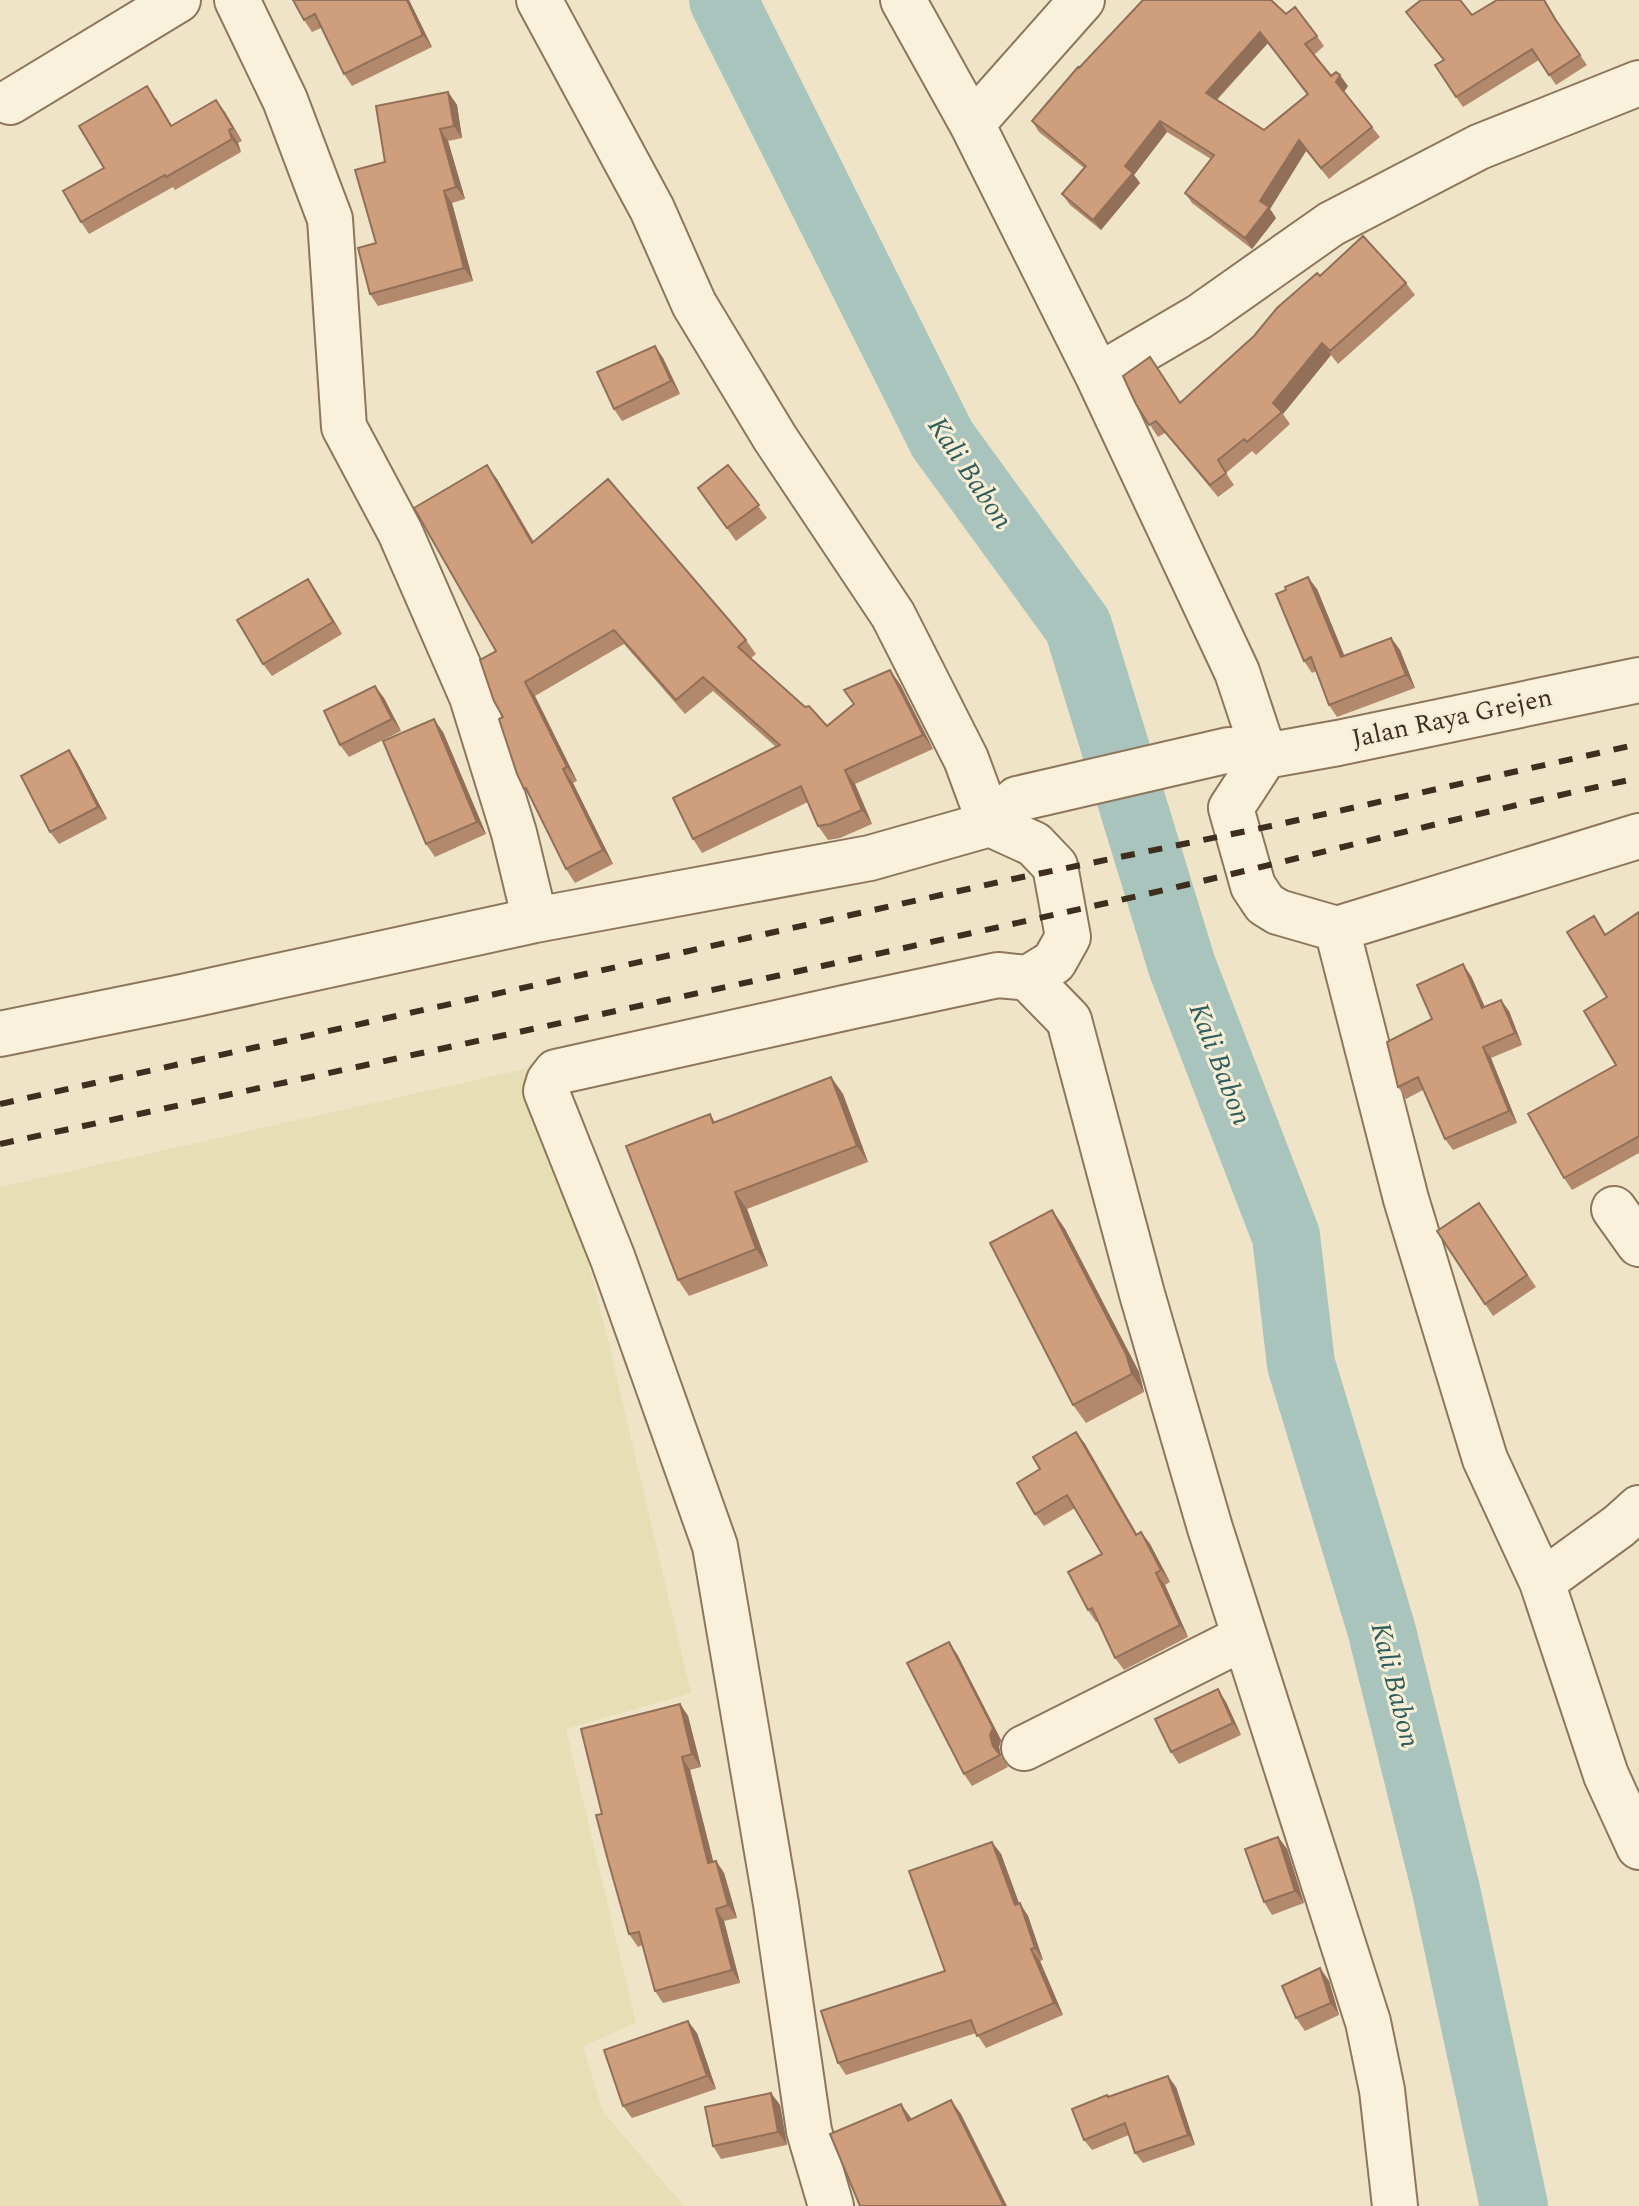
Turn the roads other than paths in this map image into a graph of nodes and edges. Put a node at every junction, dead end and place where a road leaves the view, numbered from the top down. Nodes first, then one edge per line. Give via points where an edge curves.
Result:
1 (178, 0) edge
2 (237, 0) edge
3 (539, 0) edge
4 (903, 0) edge
5 (1082, 0) edge
6 (1639, 83) edge
7 (10, 102) dead end
8 (972, 124) junction
9 (1098, 376) junction
10 (1639, 680) edge
11 (1247, 753) junction
12 (1004, 811) junction
13 (1639, 836) edge
14 (535, 920) junction
15 (1337, 929) junction
16 (1028, 978) junction
17 (0, 1034) edge
18 (1639, 1508) edge
19 (1542, 1582) junction
20 (1245, 1637) junction
21 (1024, 1748) dead end
22 (1622, 1770) edge
23 (1639, 1847) edge
24 (1382, 2200) edge
25 (831, 2206) edge

1 - 7 street
2 - 14 street via 285,100 330,219 344,427 400,532 472,697
3 - 12 street via 652,209 694,304 893,615 966,759
4 - 8 street
5 - 8 street
6 - 9 street via 1479,147 1331,224 1199,317
8 - 9 street
9 - 11 street via 1237,672
10 - 11 street, Jalan Raya Grejen via 1338,743
11 - 12 street, Jalan Raya Grejen
11 - 15 street via 1231,808 1253,886 1278,912
12 - 14 street, Jalan Raya Grejen via 870,858
12 - 16 street via 1055,866 1068,937 1054,962
13 - 15 street
14 - 17 street, Jalan Raya Grejen
15 - 19 street via 1406,1199 1485,1459
16 - 20 street via 1069,1020 1142,1294
16 - 25 street via 998,975 556,1072 546,1091 613,1259 715,1546 809,2131
18 - 19 street
19 - 22 street
20 - 21 street
20 - 24 street via 1368,2022 1382,2090
22 - 23 street

